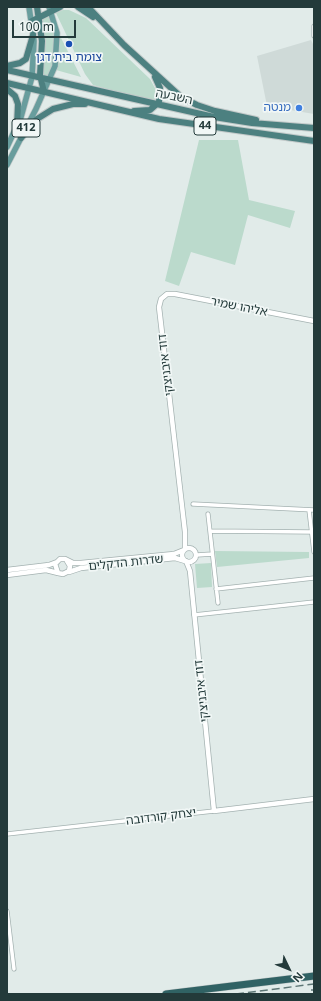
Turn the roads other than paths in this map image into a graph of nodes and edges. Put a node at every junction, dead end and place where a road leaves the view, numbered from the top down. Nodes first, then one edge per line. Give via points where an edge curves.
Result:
1 (29, 7) edge
2 (36, 7) edge
3 (60, 7) edge
4 (78, 7) edge
5 (88, 7) edge
6 (50, 9) edge
7 (39, 16) junction
8 (32, 20) junction
9 (314, 26) edge
10 (33, 36) junction
11 (314, 36) edge
12 (124, 45) junction
13 (7, 66) edge
14 (7, 70) edge
15 (152, 71) junction
16 (32, 77) junction
17 (41, 79) junction
18 (49, 81) junction
19 (7, 83) edge
20 (30, 88) junction
21 (7, 89) edge
22 (44, 92) junction
23 (94, 104) junction
24 (157, 105) junction
25 (120, 111) junction
26 (17, 125) junction
27 (285, 126) junction
28 (314, 128) edge
29 (21, 138) junction
30 (314, 141) edge
31 (7, 147) edge
32 (7, 165) edge
33 (165, 295) joint
34 (314, 321) edge
35 (193, 504) dead end
36 (312, 510) edge
37 (208, 514) dead end
38 (210, 530) junction
39 (185, 532) junction
40 (312, 532) junction
41 (193, 548) junction
42 (184, 550) junction
43 (314, 552) edge
44 (212, 554) junction
45 (197, 555) junction
46 (68, 561) junction
47 (186, 561) junction
48 (194, 561) junction
49 (57, 562) junction
50 (7, 570) edge
51 (190, 571) junction
52 (58, 572) junction
53 (67, 572) junction
54 (7, 575) edge
55 (314, 578) edge
56 (216, 589) junction
57 (314, 602) edge
58 (218, 603) dead end
59 (194, 615) junction
60 (314, 799) edge
61 (214, 811) junction
62 (7, 834) edge
63 (7, 911) edge
64 (14, 969) dead end
65 (314, 976) edge
66 (166, 994) edge

1 - 8 main road, 412
2 - 7 highway
3 - 6 highway
4 - 12 highway
5 - 12 highway
6 - 7 highway
6 - 18 main road, 412 via 58,40 55,66
7 - 8 highway
7 - 17 highway via 42,41
8 - 10 main road, 412
9 - 11 street
10 - 13 highway via 26,59
10 - 16 main road, 412
12 - 15 highway
14 - 16 highway, 44
15 - 24 highway via 160,88
15 - 27 highway via 175,92 197,105
16 - 17 highway, השבעה / 44
16 - 20 main road, 412
17 - 18 highway, השבעה / 44
17 - 22 highway
18 - 22 main road, 412
18 - 24 highway, השבעה / 44
19 - 20 highway, 44
20 - 22 highway, 44
20 - 26 main road, 412
21 - 26 highway via 15,96 18,104
22 - 23 highway, השבעה / 44
22 - 29 main road, 412
23 - 25 highway, השבעה / 44
23 - 29 highway via 73,104 53,109 37,119
24 - 25 highway via 144,111
24 - 27 highway, השבעה / 44 via 252,123
25 - 30 highway, השבעה / 44 via 182,123
26 - 31 main road, 412
27 - 28 highway, השבעה / 44
29 - 32 main road, 412
33 - 34 street, אליהו שמיר via 175,294
33 - 39 street, דוד איבניצקי via 159,307
35 - 36 street
36 - 40 street
37 - 38 street
38 - 40 street
38 - 44 street
39 - 41 street, דוד איבניצקי
39 - 42 street, דוד איבניצקי
40 - 43 street
41 - 42 street
41 - 45 street
42 - 46 street, שדרות הדקלים via 174,554 81,563
42 - 47 street via 182,556
44 - 45 street
44 - 56 street
45 - 48 street
46 - 49 street via 63,559
46 - 53 street via 70,566
47 - 48 street
47 - 51 street, דוד איבניצקי
47 - 53 street, שדרות הדקלים via 175,558 89,567
48 - 51 street, דוד איבניצקי
49 - 50 street via 49,566
49 - 52 street
51 - 59 street, דוד איבניצקי
52 - 53 street
52 - 54 street via 46,570
55 - 56 street
56 - 58 street
57 - 59 street
59 - 61 street, דוד איבניצקי
60 - 61 street, יצחק קורדובה
61 - 62 street, יצחק קורדובה
63 - 64 street
65 - 66 highway

